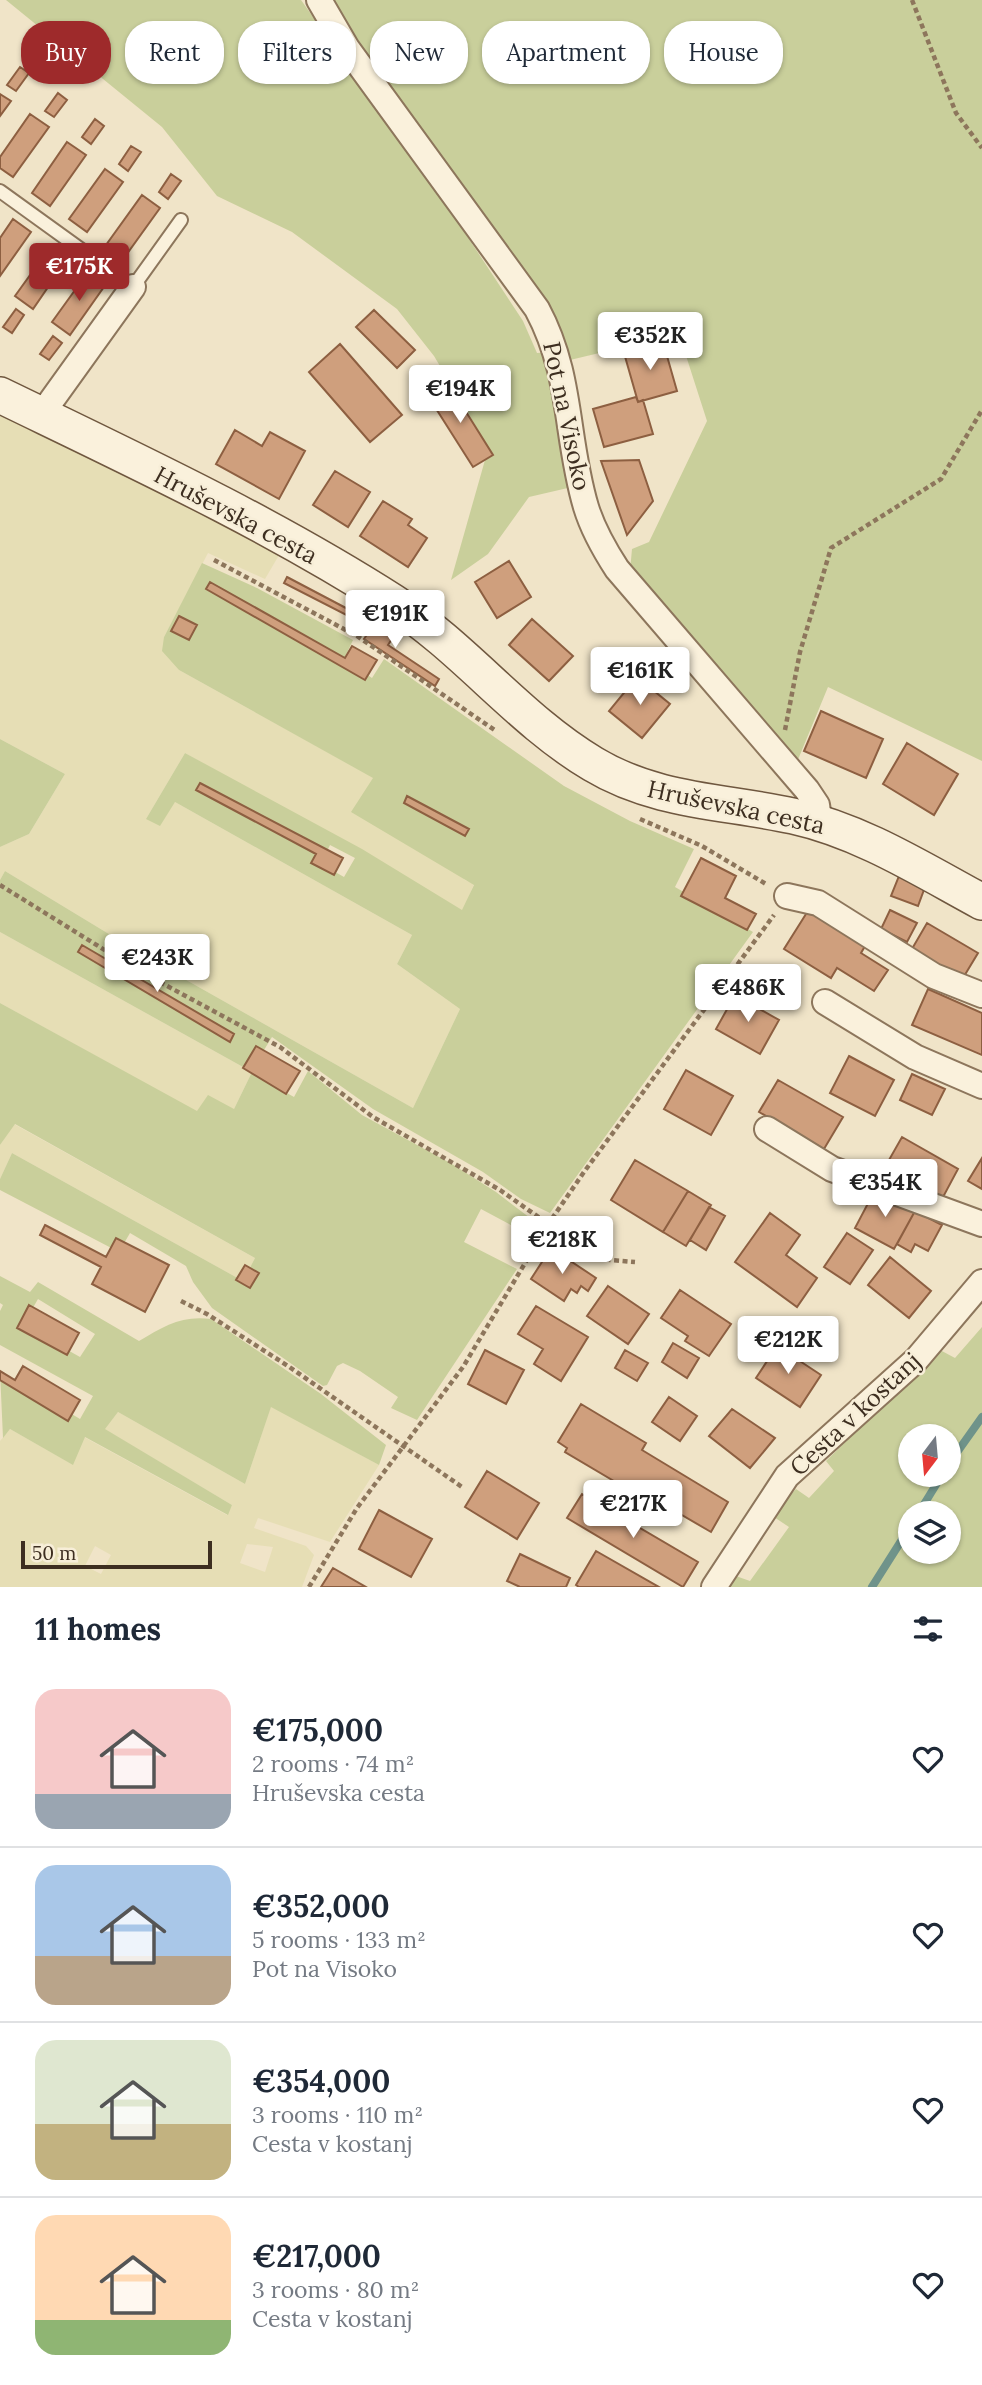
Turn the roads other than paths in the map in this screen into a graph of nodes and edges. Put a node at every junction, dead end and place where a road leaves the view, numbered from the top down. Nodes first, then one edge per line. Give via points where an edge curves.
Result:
1 (318, 0) edge
2 (0, 191) edge
3 (181, 220) dead end
4 (133, 287) junction
5 (0, 395) edge
6 (41, 415) junction
7 (820, 824) junction
8 (787, 896) road end
9 (982, 902) edge
10 (982, 995) edge
11 (825, 1002) dead end
12 (982, 1086) edge
13 (767, 1129) dead end
14 (982, 1224) edge
15 (982, 1282) edge
16 (715, 1587) edge

1 - 7 street, Pot na Visoko via 347,48 537,309 552,337 586,507 600,543 817,805
2 - 4 lane
3 - 4 lane
4 - 6 street
5 - 6 street, Hruševska cesta
6 - 7 street, Hruševska cesta via 281,537 394,602 465,657 559,742 593,764 671,797
7 - 9 street, Hruševska cesta via 873,844
8 - 10 street via 818,903 934,976
11 - 12 street via 915,1057
13 - 14 street via 832,1169
15 - 16 street, Cesta v kostanj via 916,1360 787,1476

